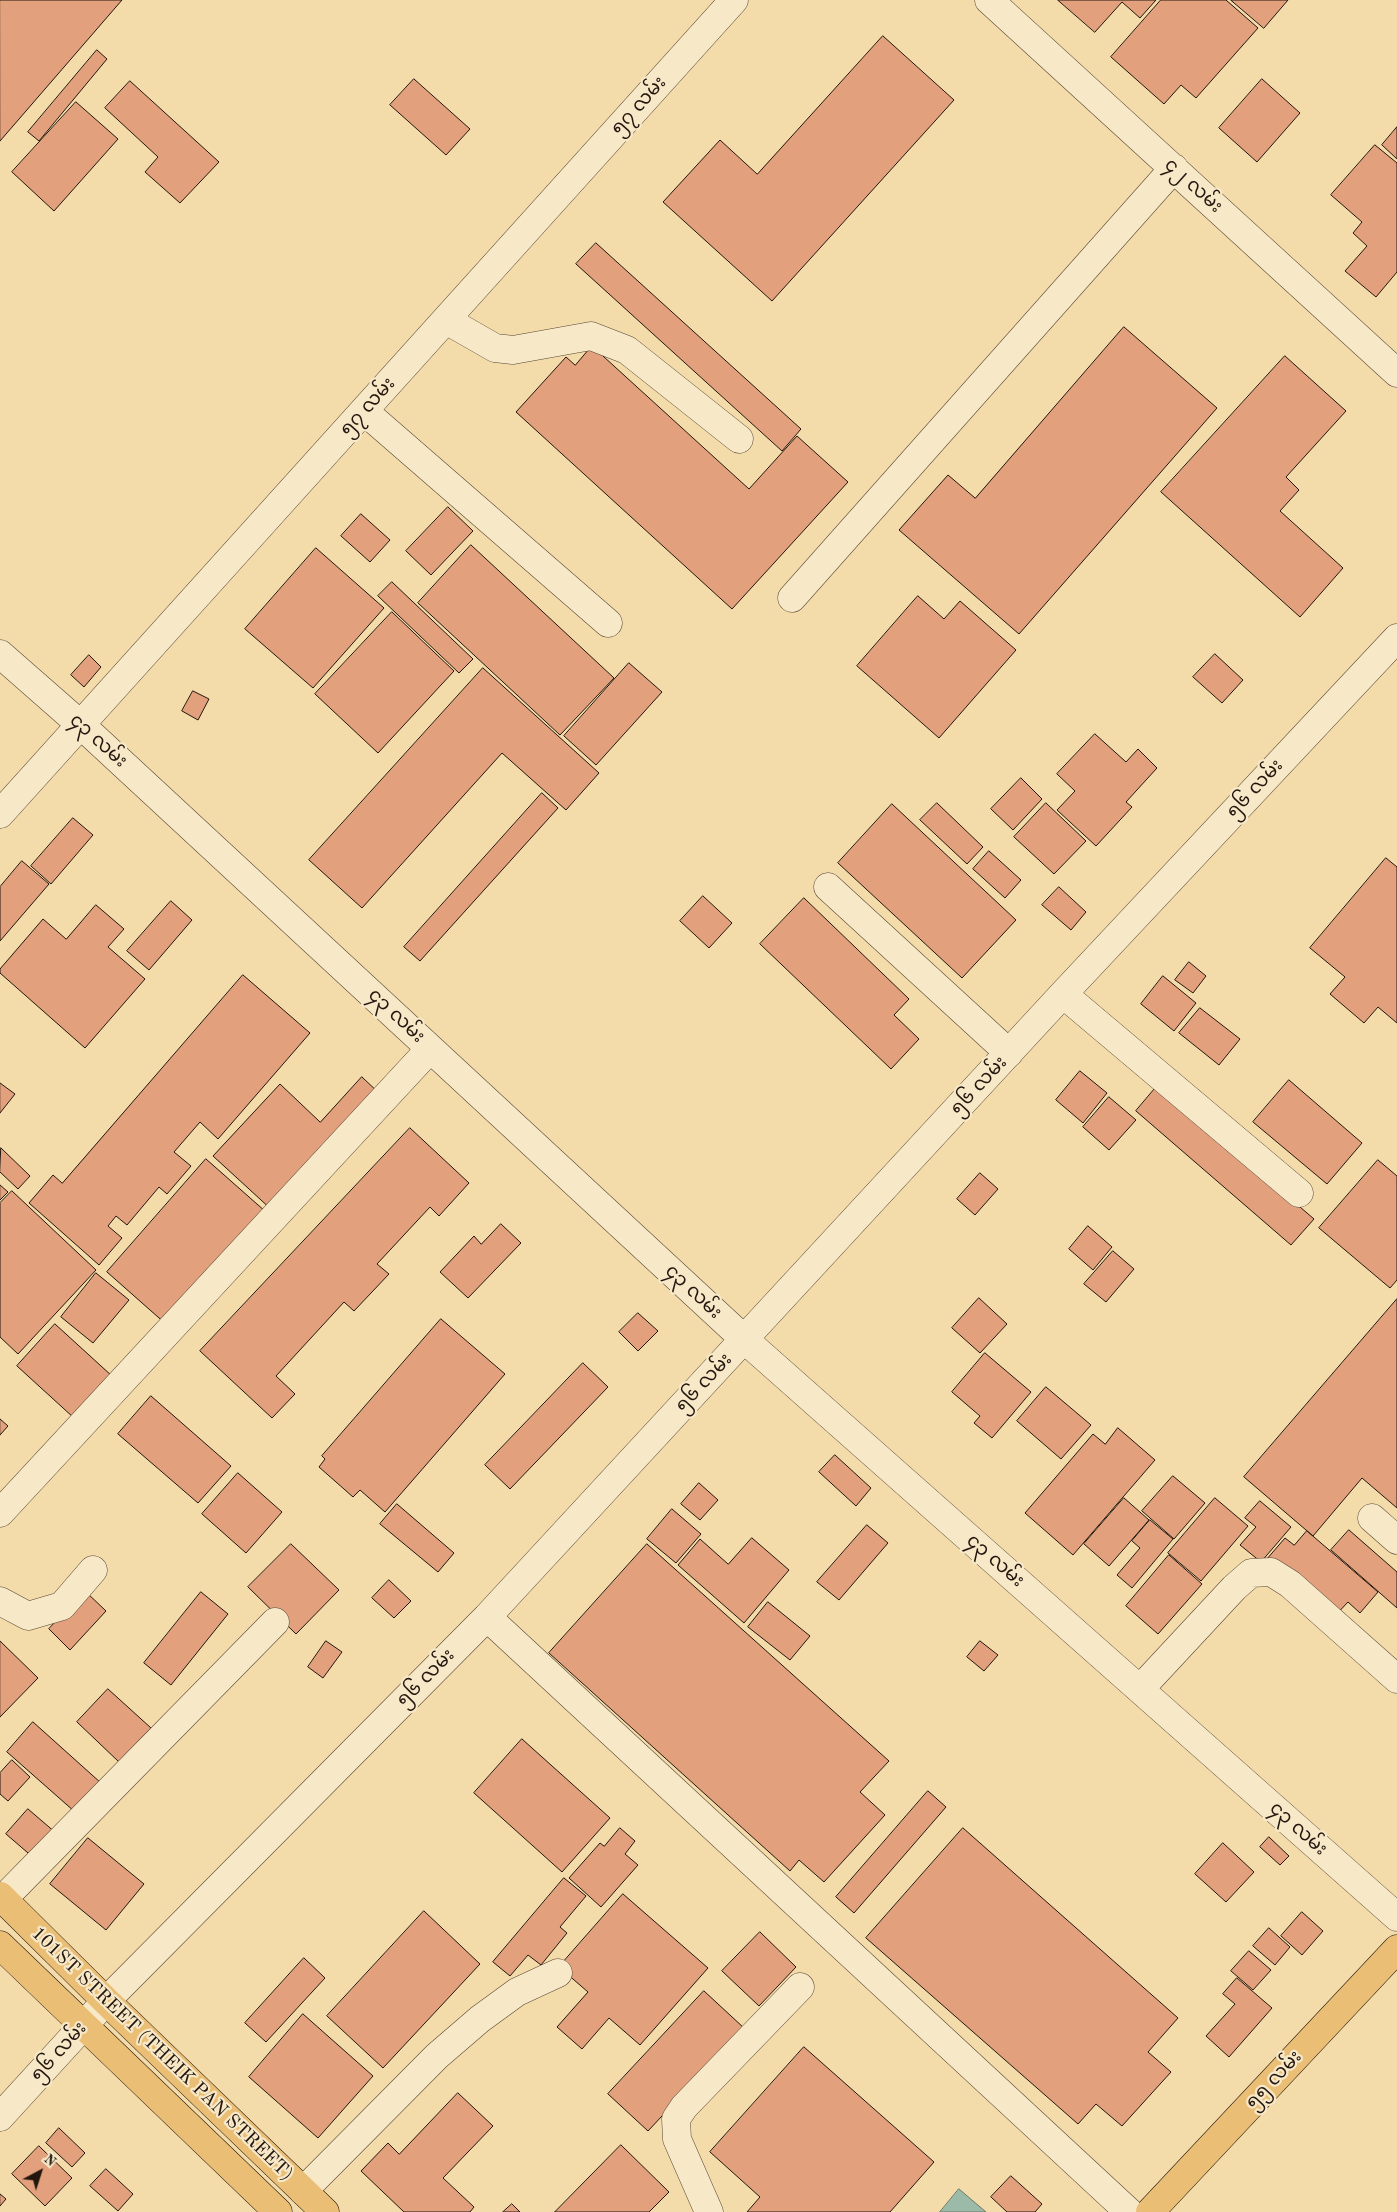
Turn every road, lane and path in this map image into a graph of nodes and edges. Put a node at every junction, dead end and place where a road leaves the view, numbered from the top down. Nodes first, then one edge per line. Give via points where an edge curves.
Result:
1 (734, 0) edge
2 (989, 0) edge
3 (1174, 168) junction
4 (446, 320) junction
5 (1397, 372) edge
6 (364, 411) junction
7 (739, 439) dead end
8 (792, 598) dead end
9 (608, 623) dead end
10 (1397, 638) edge
11 (0, 654) edge
12 (81, 725) junction
13 (0, 814) edge
14 (828, 887) dead end
15 (1063, 994) junction
16 (430, 1049) junction
17 (1009, 1053) junction
18 (1299, 1193) dead end
19 (745, 1340) junction
20 (0, 1513) edge
21 (1372, 1518) dead end
22 (1397, 1540) edge
23 (93, 1570) dead end
24 (0, 1601) edge
25 (487, 1617) junction
26 (275, 1622) dead end
27 (1397, 1678) edge
28 (1140, 1689) junction
29 (2, 1897) edge
30 (1397, 1917) edge
31 (0, 1945) edge
32 (1397, 1949) edge
33 (558, 1973) dead end
34 (800, 1987) dead end
35 (106, 2001) junction
36 (83, 2025) junction
37 (0, 2117) edge
38 (303, 2191) junction
39 (278, 2212) edge
40 (325, 2212) edge
41 (709, 2212) edge
42 (1129, 2212) edge
43 (1150, 2212) edge

1 - 4 street, ၅၇ လမ်း
2 - 3 street, ၄၂ လမ်း
3 - 5 street, ၄၂ လမ်း
3 - 8 street
4 - 6 street, ၅၇ လမ်း
4 - 7 street via 495,348 513,350 591,336 627,350
6 - 9 street
6 - 12 street, ၅၇ လမ်း
10 - 15 street, ၅၆ လမ်း
11 - 12 street, ၄၃ လမ်း
12 - 13 street, ၅၇ လမ်း
12 - 16 street, ၄၃ လမ်း
14 - 17 street
15 - 17 street, ၅၆ လမ်း
15 - 18 street
16 - 19 street, ၄၃ လမ်း
16 - 20 street
17 - 19 street, ၅၆ လမ်း
19 - 25 street, ၅၆ လမ်း
19 - 28 street, ၄၃ လမ်း
21 - 22 street
23 - 24 street via 62,1606 28,1616
25 - 35 street, ၅၆ လမ်း
25 - 42 street
26 - 29 street
27 - 28 street via 1290,1584 1271,1572 1252,1572
28 - 30 street, ၄၃ လမ်း
29 - 35 main road, 101ST STREET (THEIK PAN STREET)
31 - 36 main road, 101ST STREET (THEIK PAN STREET)
32 - 43 main road, ၅၅ လမ်း
33 - 38 street via 517,1992 480,2019 437,2056
34 - 41 street via 676,2119 677,2139
35 - 36 street, ၅၆ လမ်း
35 - 38 main road, 101ST STREET (THEIK PAN STREET)
36 - 37 street, ၅၆ လမ်း
36 - 39 main road, 101ST STREET (THEIK PAN STREET)
38 - 40 main road, 101ST STREET (THEIK PAN STREET)

